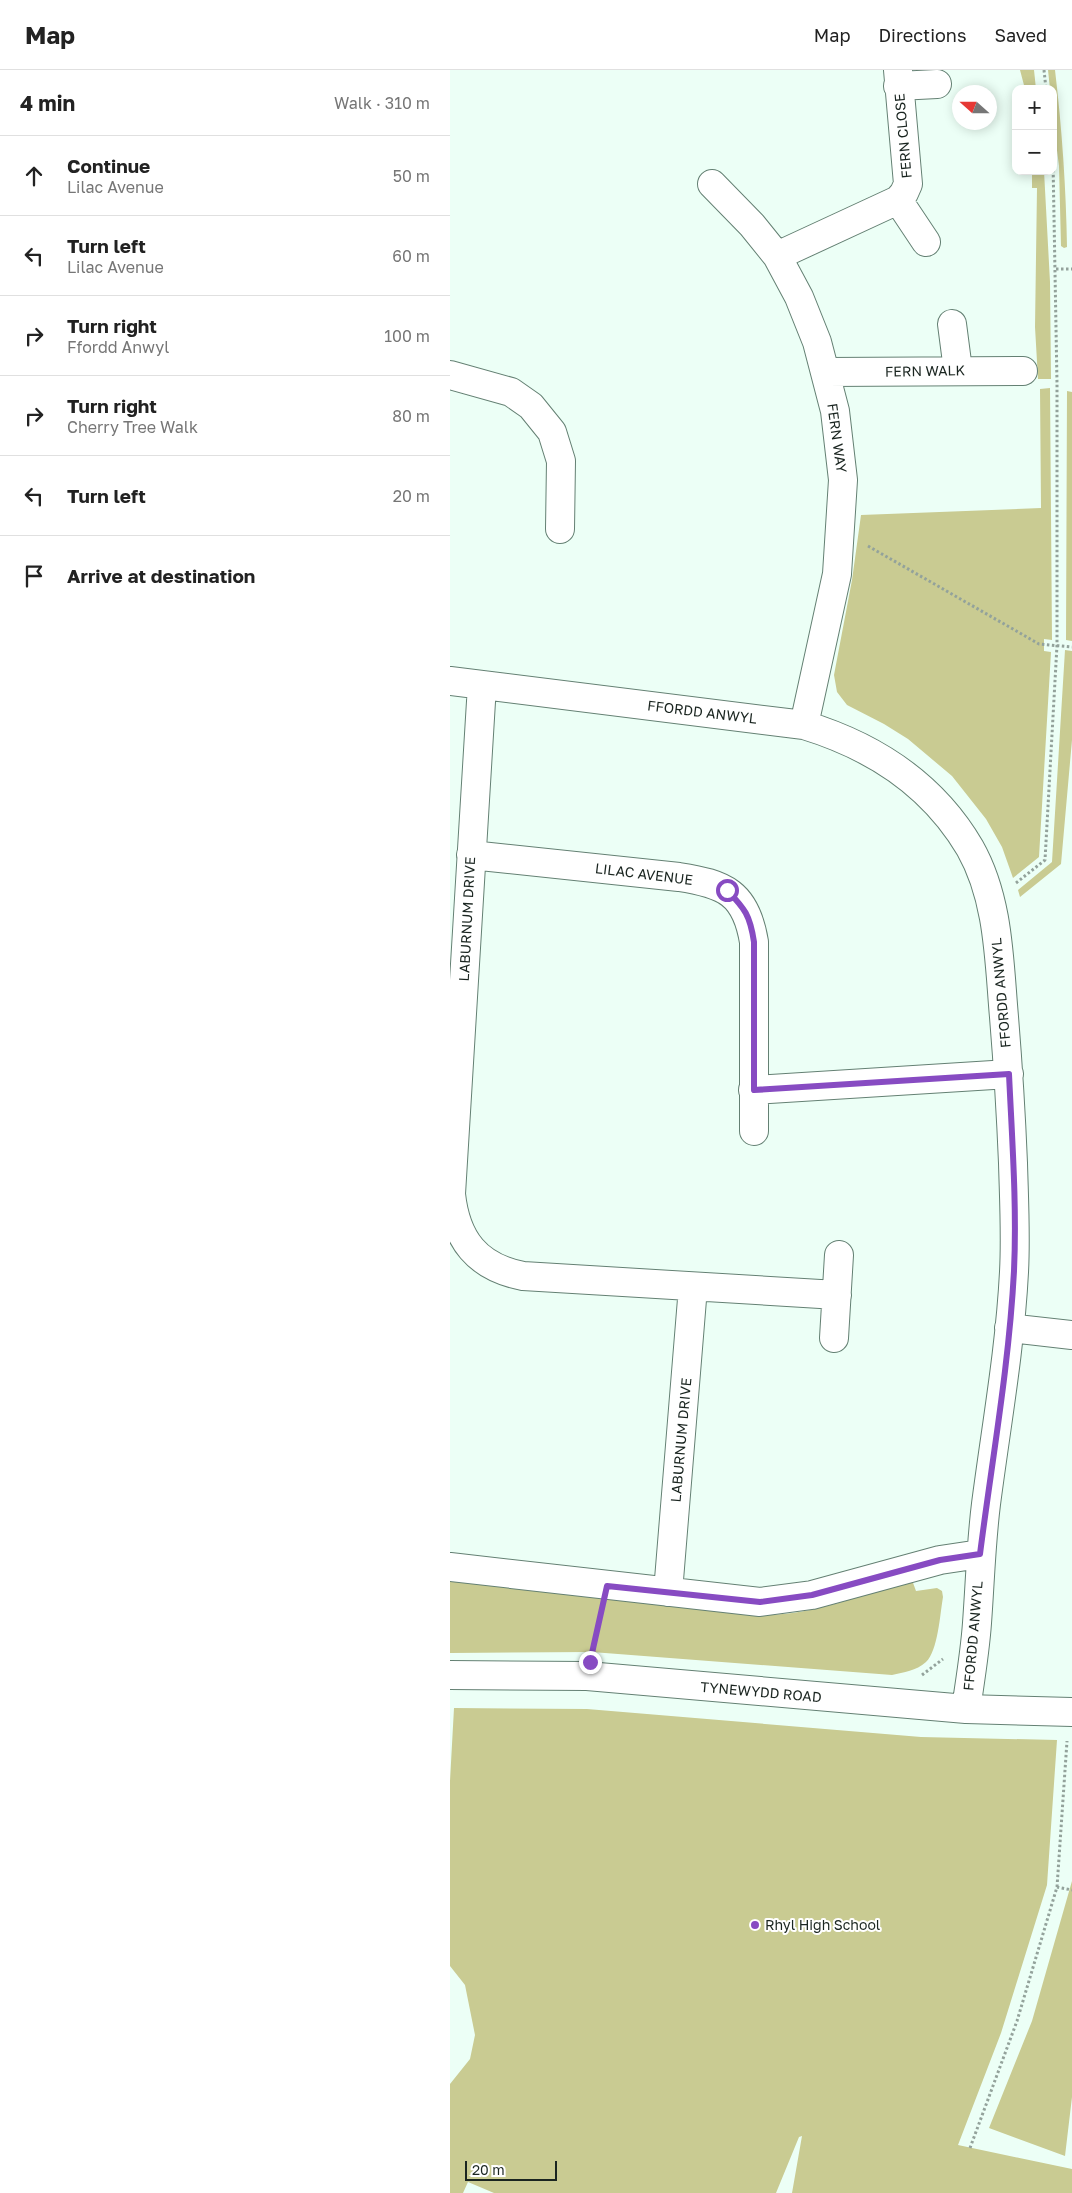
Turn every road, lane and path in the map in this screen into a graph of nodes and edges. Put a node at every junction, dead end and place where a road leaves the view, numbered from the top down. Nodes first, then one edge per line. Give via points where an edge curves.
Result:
1 (1044, 70) edge
2 (898, 78) edge
3 (937, 84) dead end
4 (1046, 85) edge
5 (1053, 175) edge
6 (712, 184) dead end
7 (898, 200) junction
8 (926, 242) dead end
9 (777, 256) junction
10 (1056, 269) junction
11 (1072, 269) edge
12 (952, 324) dead end
13 (958, 370) junction
14 (1023, 371) dead end
15 (826, 372) junction
16 (450, 375) edge
17 (560, 529) dead end
18 (841, 531) junction
19 (1057, 645) junction
20 (1072, 647) edge
21 (450, 681) edge
22 (482, 685) junction
23 (804, 725) junction
24 (471, 854) junction
25 (991, 901) junction
26 (1009, 1074) junction
27 (754, 1090) junction
28 (754, 1131) dead end
29 (839, 1255) dead end
30 (693, 1287) junction
31 (837, 1295) junction
32 (1009, 1328) junction
33 (1072, 1335) edge
34 (834, 1338) dead end
35 (980, 1554) junction
36 (450, 1567) edge
37 (607, 1586) junction
38 (668, 1592) junction
39 (450, 1675) edge
40 (587, 1676) junction
41 (966, 1709) junction
42 (1070, 1712) edge
43 (1057, 1887) junction
44 (1072, 1890) edge
45 (970, 2148) dead end

1 - 4 path
2 - 3 street
2 - 7 street, FERN CLOSE via 908,184
5 - 10 path
6 - 9 street, FERN WAY
7 - 8 street, FERN CLOSE
7 - 9 street, FERN CLOSE
9 - 15 street, FERN WAY via 799,297
10 - 11 path
10 - 19 path
12 - 13 street
13 - 14 street, FERN WALK
13 - 15 street, FERN WALK
15 - 18 street, FERN WAY via 840,446 843,480
16 - 17 street via 511,392 531,406 552,432 561,461
18 - 19 path via 1039,644
18 - 23 street, FERN WAY via 837,574
19 - 20 path
19 - 25 path via 1045,860
21 - 22 street, FFORDD ANWYL
22 - 23 street, FFORDD ANWYL
22 - 24 street, LABURNUM DRIVE
23 - 25 street, FFORDD ANWYL via 835,734 865,748 909,777 926,793 954,823 970,849
24 - 27 street, LILAC AVENUE via 679,877 706,881 727,890 744,907 754,942
24 - 30 street, LABURNUM DRIVE via 451,1194 454,1216 463,1238 481,1259 523,1276
25 - 26 street, FFORDD ANWYL
26 - 27 street
26 - 32 street, FFORDD ANWYL via 1015,1222
27 - 28 street, LILAC AVENUE
29 - 31 street
30 - 31 street, LABURNUM DRIVE
30 - 38 street, LABURNUM DRIVE
31 - 34 street
32 - 33 street
32 - 35 street, FFORDD ANWYL
35 - 38 street via 940,1560 785,1600 760,1602
35 - 41 street, FFORDD ANWYL via 977,1625
36 - 37 street
37 - 38 street
37 - 40 path
39 - 40 street, TYNEWYDD ROAD
40 - 41 street, TYNEWYDD ROAD
41 - 42 street, TYNEWYDD ROAD
42 - 43 path
43 - 44 path
43 - 45 path via 1017,2021

